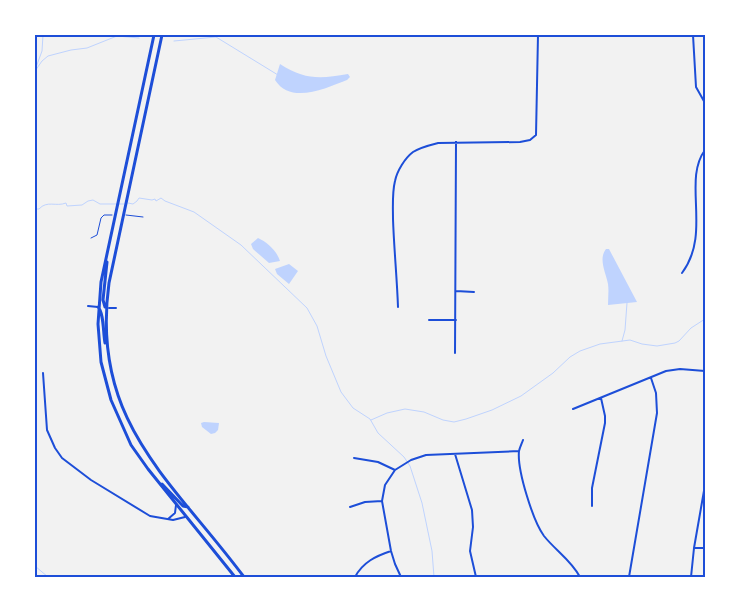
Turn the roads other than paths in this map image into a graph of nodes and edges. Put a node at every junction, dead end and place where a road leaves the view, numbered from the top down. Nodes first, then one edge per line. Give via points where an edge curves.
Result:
1 (154, 35) edge
2 (162, 35) edge
3 (538, 35) edge
4 (693, 35) edge
5 (705, 103) edge
6 (456, 142) junction
7 (705, 150) edge
8 (109, 244) junction
9 (682, 273) dead end
10 (456, 291) junction
11 (474, 292) dead end
12 (88, 306) dead end
13 (98, 307) junction
14 (106, 307) junction
15 (398, 307) dead end
16 (116, 308) dead end
17 (429, 320) dead end
18 (456, 320) junction
19 (455, 353) dead end
20 (109, 360) junction
21 (705, 371) edge
22 (43, 373) dead end
23 (651, 378) junction
24 (601, 398) junction
25 (573, 409) dead end
26 (523, 440) dead end
27 (519, 451) junction
28 (455, 454) junction
29 (354, 458) dead end
30 (148, 469) junction
31 (395, 470) junction
32 (705, 485) edge
33 (382, 501) junction
34 (176, 504) junction
35 (592, 506) dead end
36 (188, 507) junction
37 (350, 508) dead end
38 (186, 517) junction
39 (168, 519) junction
40 (694, 548) junction
41 (705, 548) edge
42 (391, 551) junction
43 (235, 577) edge
44 (244, 577) edge
45 (355, 577) edge
46 (401, 577) edge
47 (476, 577) edge
48 (580, 577) edge
49 (629, 577) edge
50 (691, 577) edge

1 - 8 main road
2 - 14 main road
3 - 6 street via 536,135 520,142
4 - 5 street via 696,87
6 - 10 street
6 - 15 street via 438,142 413,152 394,182
7 - 9 street via 698,163 696,178 696,242
8 - 13 main road
8 - 14 main road via 103,300
10 - 11 street
10 - 18 street
12 - 13 street
13 - 20 main road via 102,311
13 - 30 main road via 100,353 108,390 126,435
14 - 16 street
14 - 20 main road
17 - 18 street
18 - 19 street
20 - 36 main road via 118,397 133,432 151,461
21 - 23 street via 680,369
22 - 39 street via 47,430 62,458 146,513
23 - 24 street
23 - 49 street via 657,413
24 - 25 street
24 - 35 street via 605,423 592,488
26 - 27 street
27 - 28 street
27 - 48 street via 524,481 539,527
28 - 31 street via 419,457
28 - 47 street via 473,518 470,551
29 - 31 street via 378,462
30 - 34 main road
30 - 36 main road via 183,506
31 - 33 street
32 - 40 street
33 - 37 street via 365,502
33 - 42 street
34 - 38 main road
34 - 39 street via 175,513
36 - 44 main road
38 - 39 street
38 - 43 main road
40 - 41 street
40 - 50 street
42 - 45 street via 366,563
42 - 46 street

